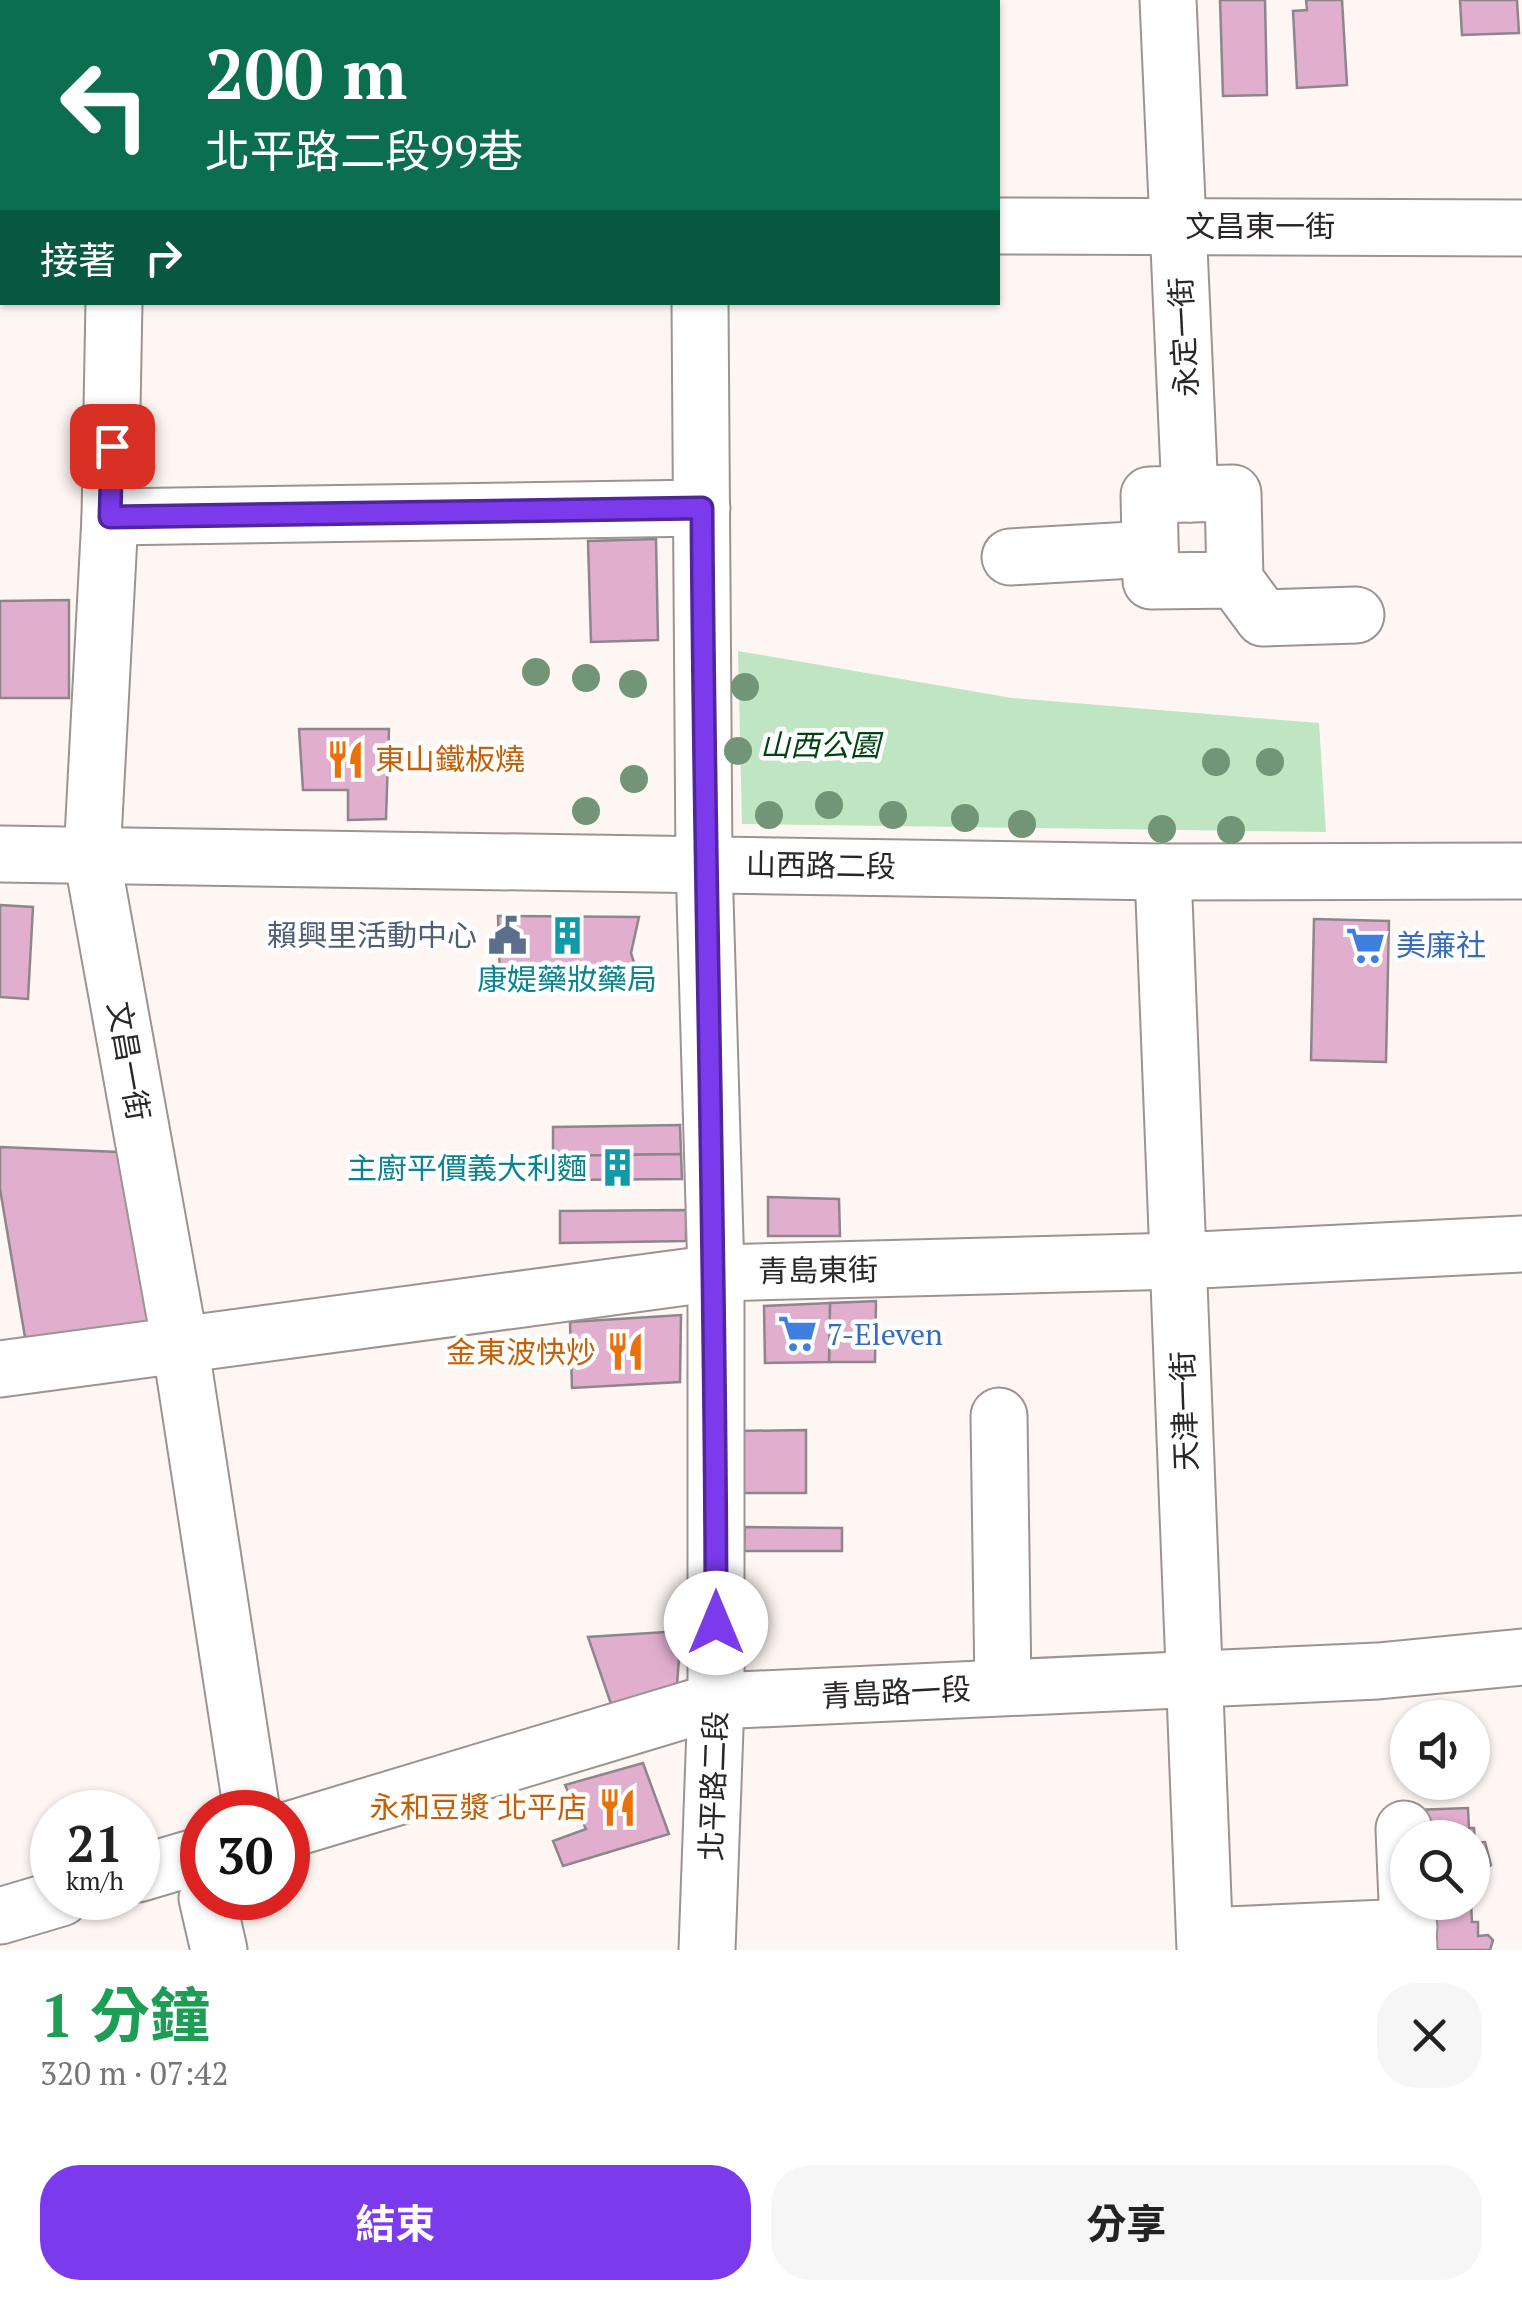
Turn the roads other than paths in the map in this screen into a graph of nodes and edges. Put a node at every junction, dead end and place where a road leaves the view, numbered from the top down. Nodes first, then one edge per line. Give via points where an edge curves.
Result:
1 (1168, 0) edge
2 (1000, 226) edge
3 (1178, 226) junction
4 (1522, 228) edge
5 (114, 305) edge
6 (700, 305) edge
7 (1190, 494) junction
8 (702, 508) junction
9 (110, 517) junction
10 (1150, 549) junction
11 (1010, 557) dead end
12 (1235, 580) junction
13 (1356, 615) dead end
14 (0, 854) edge
15 (92, 857) junction
16 (704, 863) junction
17 (1522, 871) edge
18 (1163, 872) junction
19 (1522, 1244) edge
20 (1178, 1261) junction
21 (716, 1272) junction
22 (180, 1344) junction
23 (0, 1369) edge
24 (999, 1416) dead end
25 (1522, 1657) edge
26 (1194, 1677) junction
27 (1003, 1687) junction
28 (716, 1701) junction
29 (249, 1790) edge
30 (310, 1823) edge
31 (30, 1907) edge
32 (0, 1916) edge
33 (214, 1920) edge
34 (1409, 1938) edge
35 (1205, 1943) edge
36 (220, 1950) edge
37 (708, 1950) edge

1 - 3 street, 永定一街
2 - 3 street, 文昌東一街
3 - 4 street, 文昌東一街
3 - 7 street, 永定一街
5 - 9 street, 文昌一街
6 - 8 street, 北平路二段
7 - 10 street via 1149,495
7 - 12 street via 1233,493
8 - 9 street
8 - 16 street, 北平路二段
9 - 15 street, 文昌一街
10 - 11 street
10 - 12 street via 1151,581
12 - 13 street via 1263,618
14 - 15 street, 山西路二段
15 - 16 street, 山西路二段
15 - 22 street, 文昌一街
16 - 18 street, 山西路二段
16 - 21 street, 北平路二段
17 - 18 street, 山西路二段
18 - 20 street, 天津一街
19 - 20 street, 青島東街
20 - 21 street, 青島東街
20 - 26 street, 天津一街
21 - 22 street, 青島東街
21 - 28 street, 北平路二段
22 - 23 street, 青島東街
22 - 29 street, 文昌一街
24 - 27 street
25 - 26 street, 青島路一段 via 1378,1672
26 - 27 street, 青島路一段
26 - 35 street, 天津一街
27 - 28 street, 青島路一段
28 - 30 street, 青島路一段
28 - 37 street, 北平路二段
31 - 32 street
33 - 36 street
34 - 35 street

